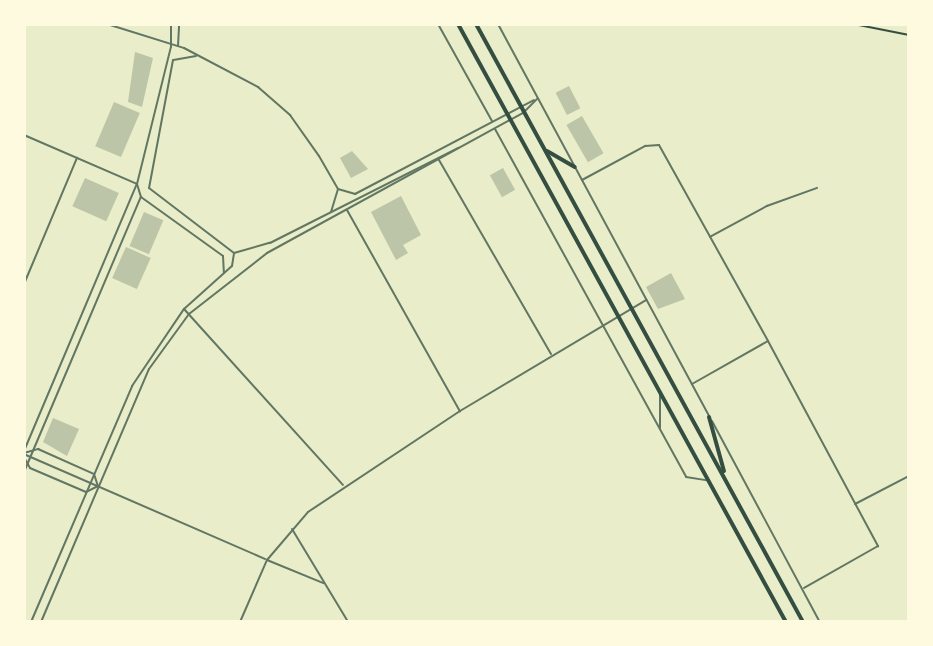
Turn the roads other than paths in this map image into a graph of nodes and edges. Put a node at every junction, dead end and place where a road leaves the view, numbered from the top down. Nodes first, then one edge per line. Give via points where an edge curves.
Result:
1 (107, 24) edge
2 (171, 24) edge
3 (179, 24) edge
4 (438, 24) edge
5 (458, 24) edge
6 (476, 24) edge
7 (498, 24) edge
8 (178, 46) junction
9 (171, 47) junction
10 (197, 56) junction
11 (537, 99) junction
12 (521, 106) junction
13 (508, 112) junction
14 (523, 113) junction
15 (511, 120) junction
16 (492, 122) junction
17 (495, 129) junction
18 (24, 135) edge
19 (462, 146) junction
20 (545, 149) junction
21 (144, 154) junction
22 (152, 155) junction
23 (77, 158) junction
24 (439, 160) junction
25 (575, 167) junction
26 (582, 180) junction
27 (137, 184) junction
28 (338, 189) junction
29 (817, 189) dead end
30 (141, 197) junction
31 (347, 210) junction
32 (331, 212) junction
33 (182, 216) junction
34 (172, 219) junction
35 (115, 235) junction
36 (123, 238) junction
37 (710, 238) junction
38 (234, 253) junction
39 (224, 273) junction
40 (24, 284) edge
41 (646, 300) junction
42 (632, 308) junction
43 (184, 309) junction
44 (189, 314) junction
45 (620, 315) junction
46 (603, 325) junction
47 (768, 341) junction
48 (65, 352) junction
49 (551, 354) junction
50 (73, 355) junction
51 (692, 384) junction
52 (660, 390) junction
53 (460, 411) junction
54 (709, 417) junction
55 (661, 431) junction
56 (34, 448) junction
57 (24, 454) edge
58 (30, 457) junction
59 (27, 465) junction
60 (24, 472) edge
61 (94, 474) junction
62 (909, 476) edge
63 (726, 478) junction
64 (90, 482) junction
65 (711, 483) junction
66 (343, 485) junction
67 (98, 486) junction
68 (86, 492) junction
69 (855, 504) junction
70 (292, 530) junction
71 (267, 560) junction
72 (324, 583) junction
73 (804, 588) junction
74 (31, 622) edge
75 (41, 622) edge
76 (240, 622) edge
77 (348, 622) edge
78 (786, 622) edge
79 (803, 622) edge
80 (820, 622) edge

1 - 9 street
2 - 9 street
3 - 8 street
4 - 16 street
5 - 13 main road
6 - 12 main road
7 - 11 street
8 - 9 street
8 - 10 street
9 - 21 street
10 - 22 street via 173,60
10 - 28 street via 276,101 302,131
11 - 12 street
11 - 14 street
11 - 25 street
12 - 13 street
12 - 14 main road
13 - 15 main road
13 - 16 street
14 - 15 street
14 - 20 main road
15 - 17 street
15 - 45 main road
16 - 28 street via 355,194
17 - 19 street
17 - 46 street
18 - 23 street
19 - 24 street
19 - 32 street
20 - 25 main road
20 - 42 main road
21 - 22 street
21 - 27 street
22 - 33 street via 149,188
23 - 27 street
23 - 40 street
24 - 31 street
24 - 49 street
25 - 26 street
26 - 37 street via 645,146 659,145
26 - 41 street
27 - 30 street
27 - 35 street
28 - 32 street
29 - 37 lane via 767,206
30 - 34 street
30 - 36 street
31 - 44 street via 267,253
31 - 53 street
32 - 38 street via 252,251
33 - 34 street
33 - 38 street
34 - 39 street via 223,256
35 - 36 street
35 - 48 street
36 - 50 street
37 - 47 street
38 - 39 street via 232,266
39 - 43 street
41 - 42 street
41 - 51 street
42 - 45 street
42 - 63 main road
43 - 44 street
43 - 61 street via 132,386
44 - 66 street
44 - 67 street via 149,369
45 - 46 street
45 - 52 main road
46 - 49 street
46 - 55 street
47 - 51 street
47 - 69 street
48 - 50 street
48 - 57 street
49 - 53 street
50 - 56 street
51 - 54 street
52 - 55 street
52 - 65 main road
53 - 66 street
54 - 63 main road
54 - 73 street
55 - 65 street via 687,479 700,477
56 - 57 street
56 - 58 street
56 - 61 street
57 - 58 lane
57 - 59 street
58 - 59 street
58 - 64 lane
59 - 60 street
59 - 68 street
61 - 64 street
61 - 67 street
62 - 69 street
63 - 79 main road
64 - 67 lane
64 - 68 street
65 - 78 main road
66 - 70 street
67 - 68 street
67 - 71 lane
67 - 75 street
68 - 74 street
69 - 73 street via 878,546
70 - 71 street
70 - 72 street
71 - 72 street
71 - 76 street
72 - 77 street
73 - 80 street

